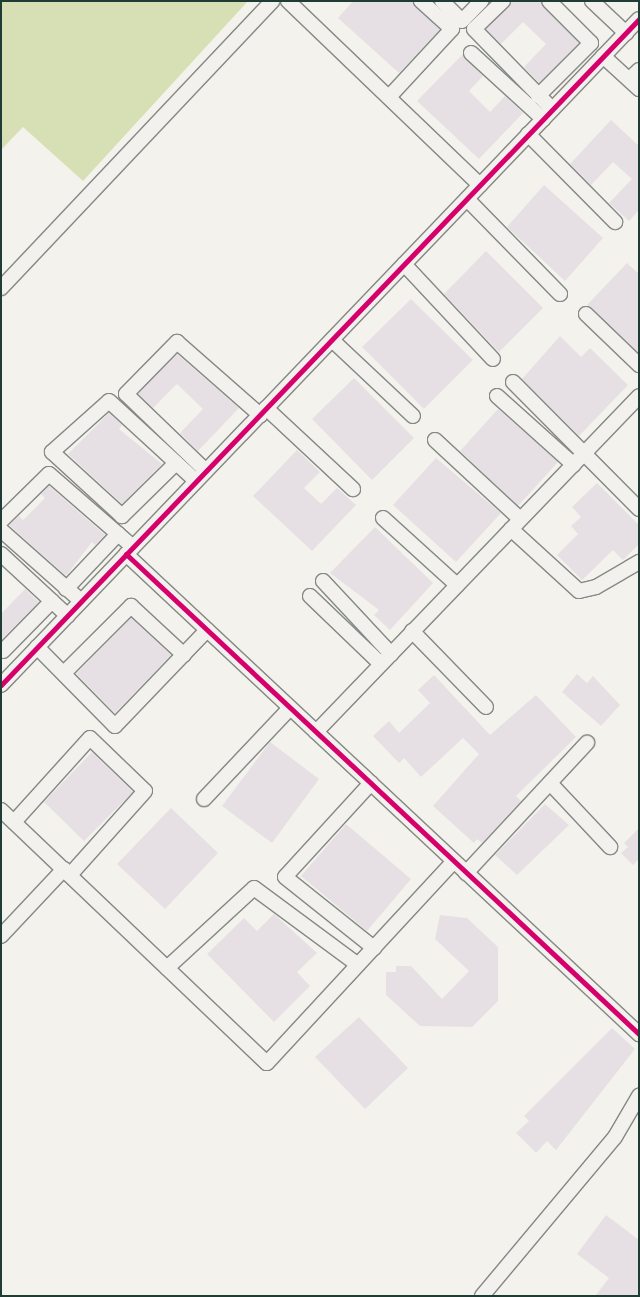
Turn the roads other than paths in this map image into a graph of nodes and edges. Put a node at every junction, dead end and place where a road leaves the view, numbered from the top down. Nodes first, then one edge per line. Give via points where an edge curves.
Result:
1 (272, 1) edge
2 (288, 1) edge
3 (422, 1) edge
4 (442, 1) edge
5 (481, 1) edge
6 (503, 1) edge
7 (549, 1) edge
8 (592, 1) edge
9 (639, 19) edge
10 (626, 33) junction
11 (471, 53) dead end
12 (604, 56) junction
13 (639, 70) edge
14 (639, 77) edge
15 (639, 90) edge
16 (538, 96) junction
17 (389, 97) junction
18 (548, 114) junction
19 (528, 134) junction
20 (480, 185) junction
21 (466, 199) junction
22 (614, 222) dead end
23 (404, 264) junction
24 (1, 288) edge
25 (560, 294) dead end
26 (586, 314) dead end
27 (332, 340) junction
28 (493, 359) dead end
29 (639, 365) edge
30 (514, 382) dead end
31 (497, 396) dead end
32 (639, 396) edge
33 (263, 411) junction
34 (413, 416) dead end
35 (434, 440) dead end
36 (585, 453) junction
37 (176, 463) junction
38 (574, 464) junction
39 (206, 471) junction
40 (196, 481) junction
41 (353, 489) dead end
42 (639, 508) edge
43 (383, 518) dead end
44 (1, 521) edge
45 (515, 524) junction
46 (1, 530) edge
47 (118, 534) junction
48 (130, 551) junction
49 (1, 554) edge
50 (639, 562) edge
51 (323, 581) dead end
52 (457, 585) junction
53 (66, 589) junction
54 (310, 596) dead end
55 (81, 601) junction
56 (52, 602) junction
57 (68, 616) junction
58 (207, 630) junction
59 (412, 631) junction
60 (37, 647) junction
61 (2, 651) edge
62 (184, 654) junction
63 (386, 659) junction
64 (19, 666) junction
65 (64, 673) junction
66 (3, 679) edge
67 (486, 707) dead end
68 (290, 708) junction
69 (316, 732) junction
70 (587, 743) dead end
71 (371, 783) junction
72 (550, 783) junction
73 (204, 799) dead end
74 (1, 810) edge
75 (14, 822) junction
76 (610, 847) dead end
77 (454, 862) junction
78 (67, 872) junction
79 (466, 873) junction
80 (1, 936) edge
81 (374, 948) junction
82 (358, 965) junction
83 (168, 968) junction
84 (639, 1034) edge
85 (638, 1101) edge
86 (482, 1296) edge

1 - 24 street
2 - 17 street
3 - 17 street via 452,29
4 - 5 street via 462,21
6 - 16 street via 474,28
7 - 16 street via 591,43
8 - 10 street
9 - 10 street
10 - 12 street
11 - 18 street
12 - 15 street
12 - 18 street
13 - 14 street via 635,74
16 - 18 street
17 - 20 street
18 - 19 street
19 - 20 street
19 - 22 street
20 - 21 street
21 - 23 street
21 - 25 street
23 - 27 street
23 - 28 street
26 - 29 street
27 - 33 street
27 - 34 street
30 - 36 street
31 - 38 street
32 - 36 street
33 - 39 street
33 - 39 street via 177,342 126,394
33 - 41 street
35 - 45 street
36 - 38 street
36 - 42 street
37 - 37 street via 109,401 52,452 122,516
37 - 40 street
38 - 45 street
39 - 40 street
40 - 48 street
43 - 52 street
44 - 47 street via 49,474
45 - 50 street via 578,591 596,587
45 - 52 street
46 - 53 street
47 - 48 street
47 - 53 street
48 - 55 street
48 - 58 street
49 - 56 street
51 - 63 street
52 - 59 street
53 - 55 street
54 - 63 street
55 - 57 street
56 - 57 street
56 - 61 street
57 - 60 street
58 - 62 street
58 - 68 street
59 - 63 street
59 - 67 street
60 - 64 street
60 - 65 street
61 - 64 street
62 - 65 street via 131,606
62 - 65 street via 115,726
63 - 69 street
64 - 66 street
68 - 69 street
68 - 73 street
69 - 71 street
70 - 72 street
71 - 77 street
71 - 81 street via 286,876
72 - 76 street
72 - 79 street
74 - 75 street
75 - 78 street
75 - 78 street via 90,738 145,791
77 - 79 street
77 - 81 street
78 - 80 street
78 - 83 street
79 - 84 street
81 - 82 street
82 - 83 street via 254,888
82 - 83 street via 267,1063
85 - 86 street via 615,1137

